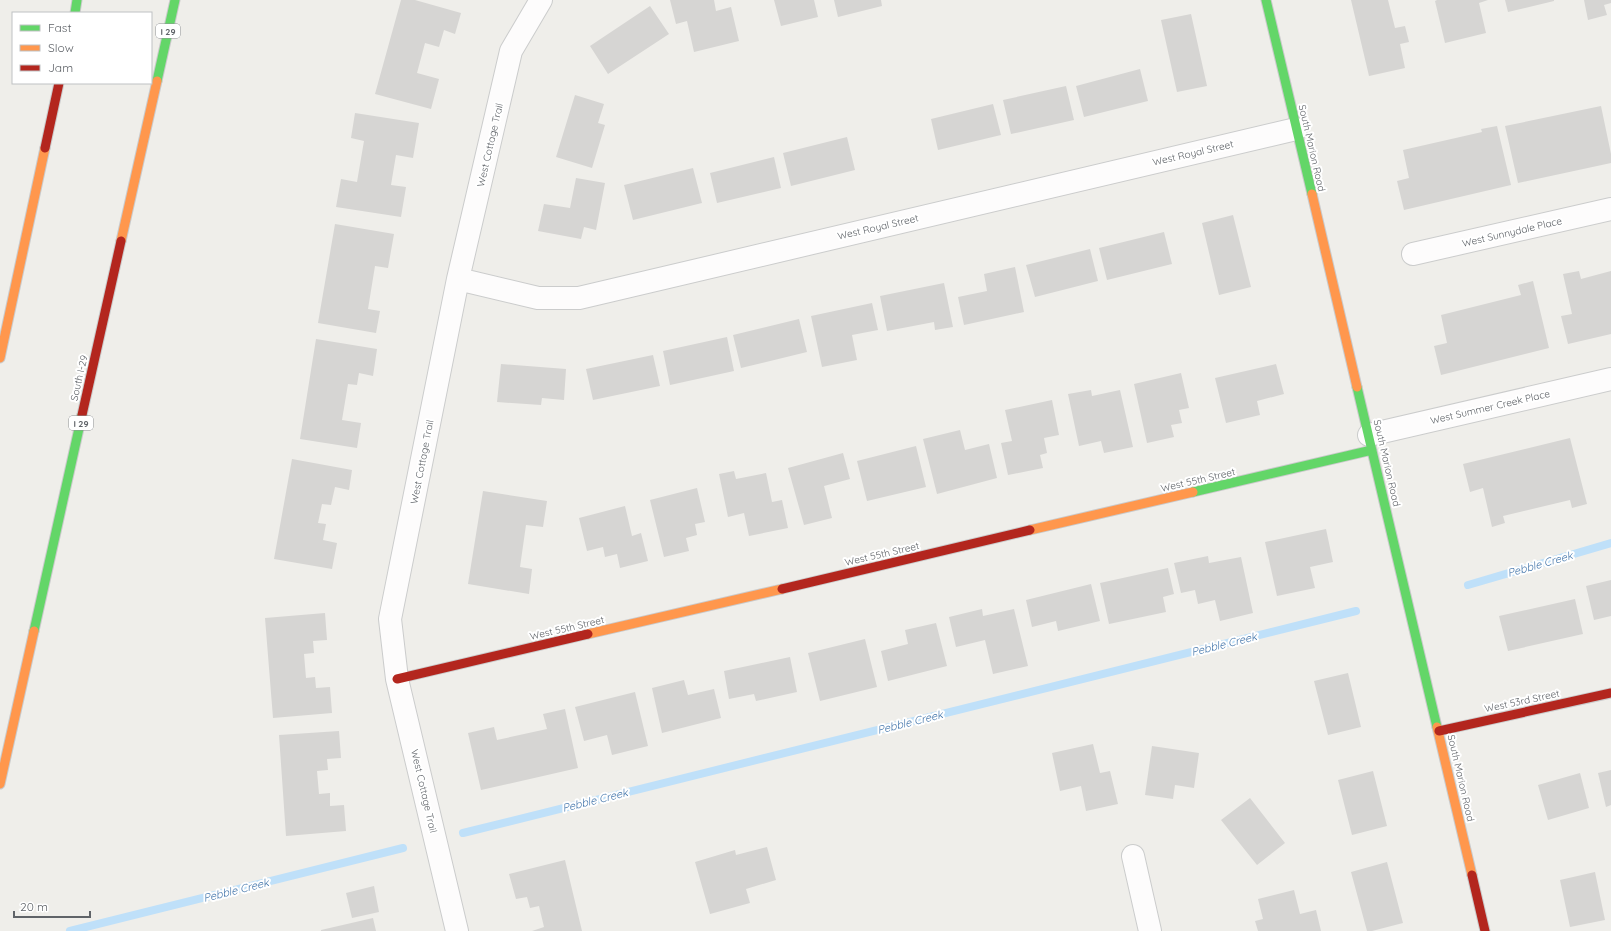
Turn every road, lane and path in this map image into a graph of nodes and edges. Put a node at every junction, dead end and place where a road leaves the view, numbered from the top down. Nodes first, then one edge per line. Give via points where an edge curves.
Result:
1 (77, 0) edge
2 (175, 0) edge
3 (541, 0) edge
4 (1266, 0) edge
5 (75, 12) edge
6 (60, 84) edge
7 (1296, 129) junction
8 (1611, 209) edge
9 (1413, 254) dead end
10 (458, 279) junction
11 (0, 358) edge
12 (1611, 380) edge
13 (1370, 443) junction
14 (397, 679) junction
15 (1611, 693) edge
16 (1438, 730) junction
17 (0, 784) edge
18 (1132, 856) dead end
19 (457, 931) edge
20 (1150, 931) edge
21 (1485, 931) edge

1 - 5 main road
2 - 17 main road, South I-29 / I 29
3 - 10 street, West Cottage Trail via 511,51
4 - 7 main road, South Marion Road
6 - 11 main road
7 - 10 street, West Royal Street via 579,298 538,298
7 - 13 main road, South Marion Road
8 - 9 street, West Sunnydale Place
10 - 14 street, West Cottage Trail via 390,619
12 - 13 street, West Summer Creek Place
13 - 14 main road, West 55th Street
13 - 16 main road, South Marion Road
14 - 19 street, West Cottage Trail
15 - 16 main road, West 53rd Street
16 - 21 main road, South Marion Road
18 - 20 street

